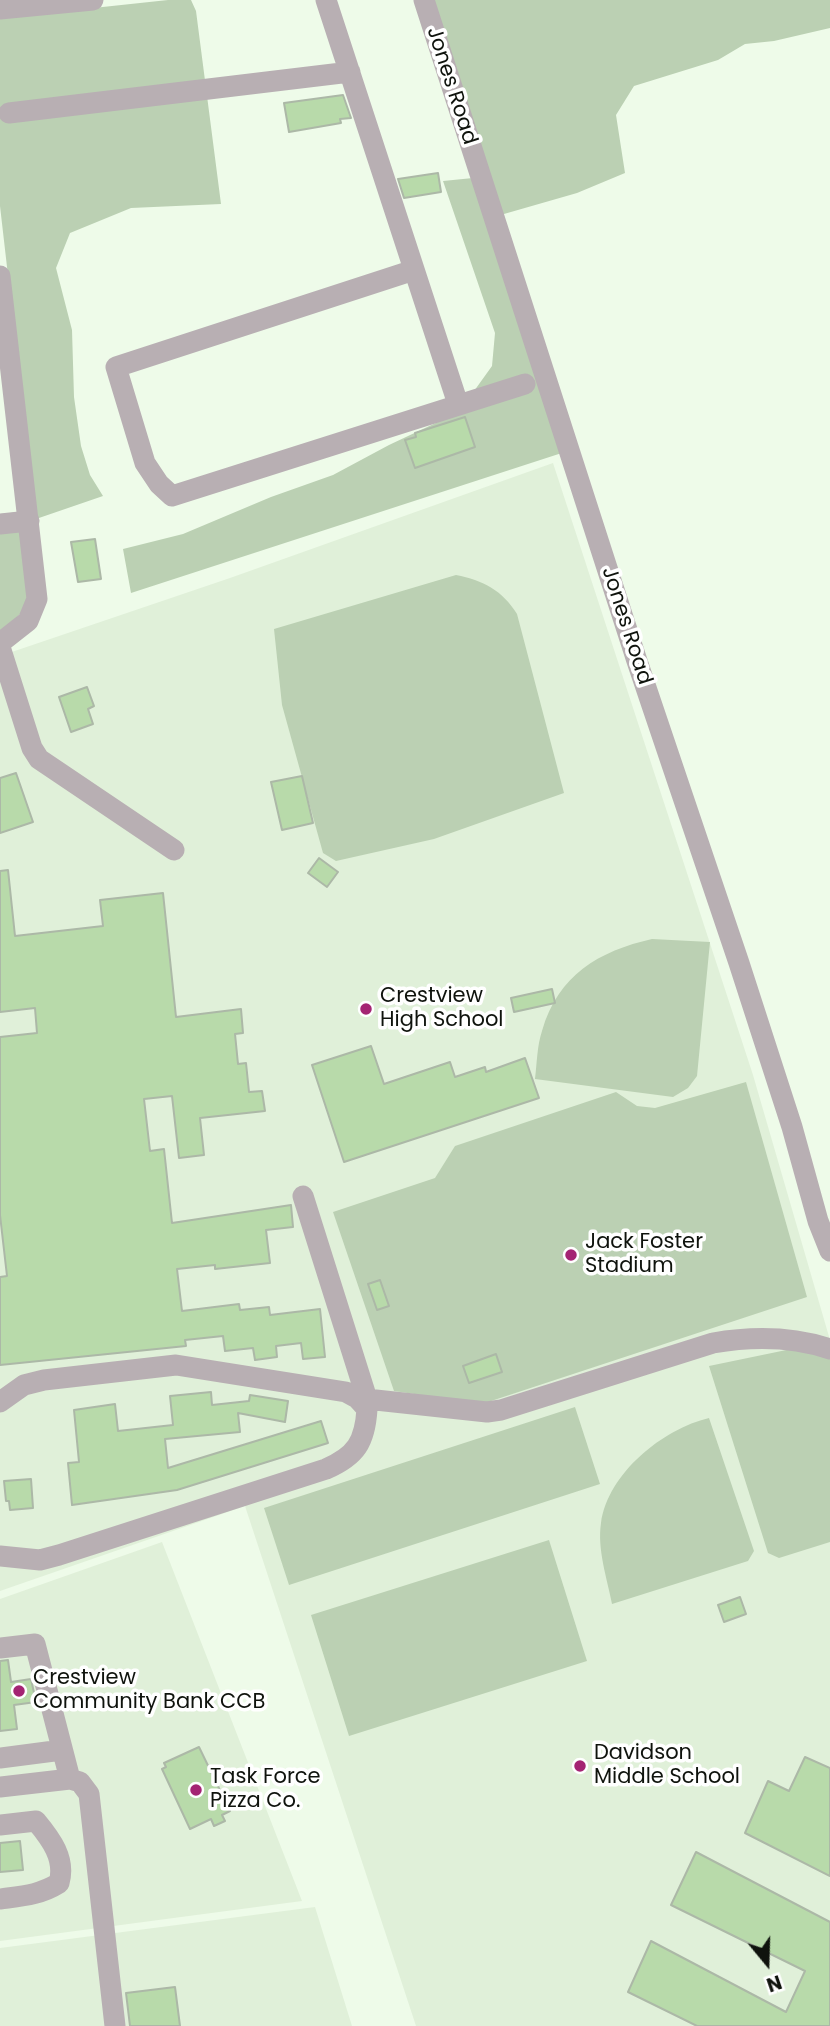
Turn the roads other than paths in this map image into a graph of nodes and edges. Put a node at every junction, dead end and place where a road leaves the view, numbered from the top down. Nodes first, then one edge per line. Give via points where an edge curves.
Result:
1 (93, 0) edge
2 (326, 0) edge
3 (424, 0) edge
4 (0, 9) edge
5 (350, 72) junction
6 (9, 114) dead end
7 (414, 271) junction
8 (0, 275) edge
9 (525, 384) dead end
10 (458, 404) junction
11 (29, 521) junction
12 (0, 524) edge
13 (0, 645) edge
14 (174, 850) dead end
15 (303, 1196) dead end
16 (830, 1251) edge
17 (830, 1349) edge
18 (362, 1398) junction
19 (0, 1402) edge
20 (0, 1556) edge
21 (0, 1648) edge
22 (62, 1750) junction
23 (0, 1758) edge
24 (69, 1779) junction
25 (0, 1787) edge
26 (0, 1825) edge
27 (0, 1899) edge
28 (115, 2026) edge

1 - 4 street
2 - 5 street
3 - 16 street, Jones Road
5 - 6 street
5 - 7 street
7 - 10 street
7 - 10 street via 116,367 145,463 172,496
8 - 11 street
9 - 10 street
11 - 12 street
11 - 13 street via 37,599 32,614
13 - 14 street via 39,759
15 - 18 street
17 - 18 street via 773,1337 713,1343 488,1412
18 - 19 street via 176,1365 44,1380 24,1385
18 - 20 street via 367,1409 366,1430 356,1449 326,1469 46,1558
21 - 22 street via 35,1643
22 - 23 street
22 - 24 street
24 - 25 street
24 - 28 street via 80,1782 89,1794
26 - 27 street via 36,1821 60,1857 63,1871 59,1883 48,1890

